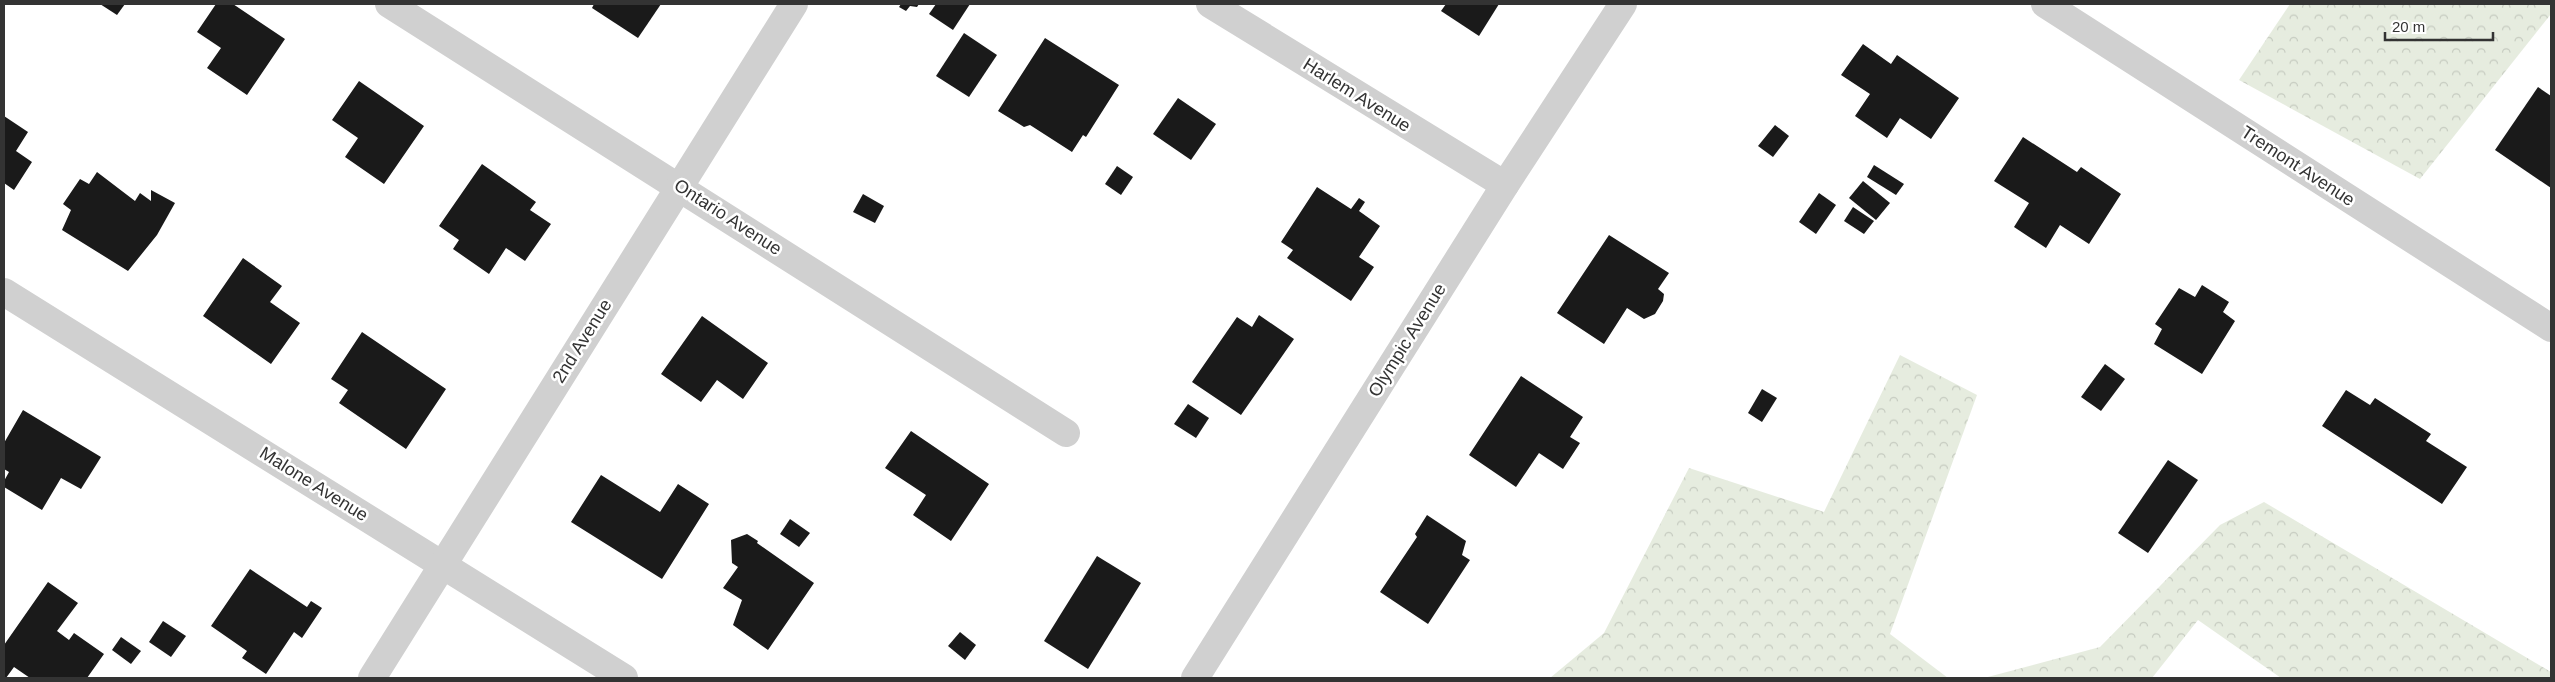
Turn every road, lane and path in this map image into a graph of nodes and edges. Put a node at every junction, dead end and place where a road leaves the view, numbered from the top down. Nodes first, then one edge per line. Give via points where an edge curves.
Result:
1 (389, 4) edge
2 (794, 4) edge
3 (1210, 4) edge
4 (1623, 4) edge
5 (2045, 4) edge
6 (1505, 185) junction
7 (679, 186) junction
8 (4, 292) edge
9 (2551, 328) edge
10 (1066, 433) dead end
11 (442, 564) junction
12 (372, 678) edge
13 (624, 678) edge
14 (1195, 678) edge

1 - 7 street, Ontario Avenue
2 - 7 street, 2nd Avenue
3 - 6 street, Harlem Avenue
4 - 6 street, Olympic Avenue
5 - 9 street, Tremont Avenue
6 - 14 street, Olympic Avenue
7 - 10 street, Ontario Avenue
7 - 11 street, 2nd Avenue
8 - 11 street, Malone Avenue
11 - 12 street, 2nd Avenue
11 - 13 street, Malone Avenue

